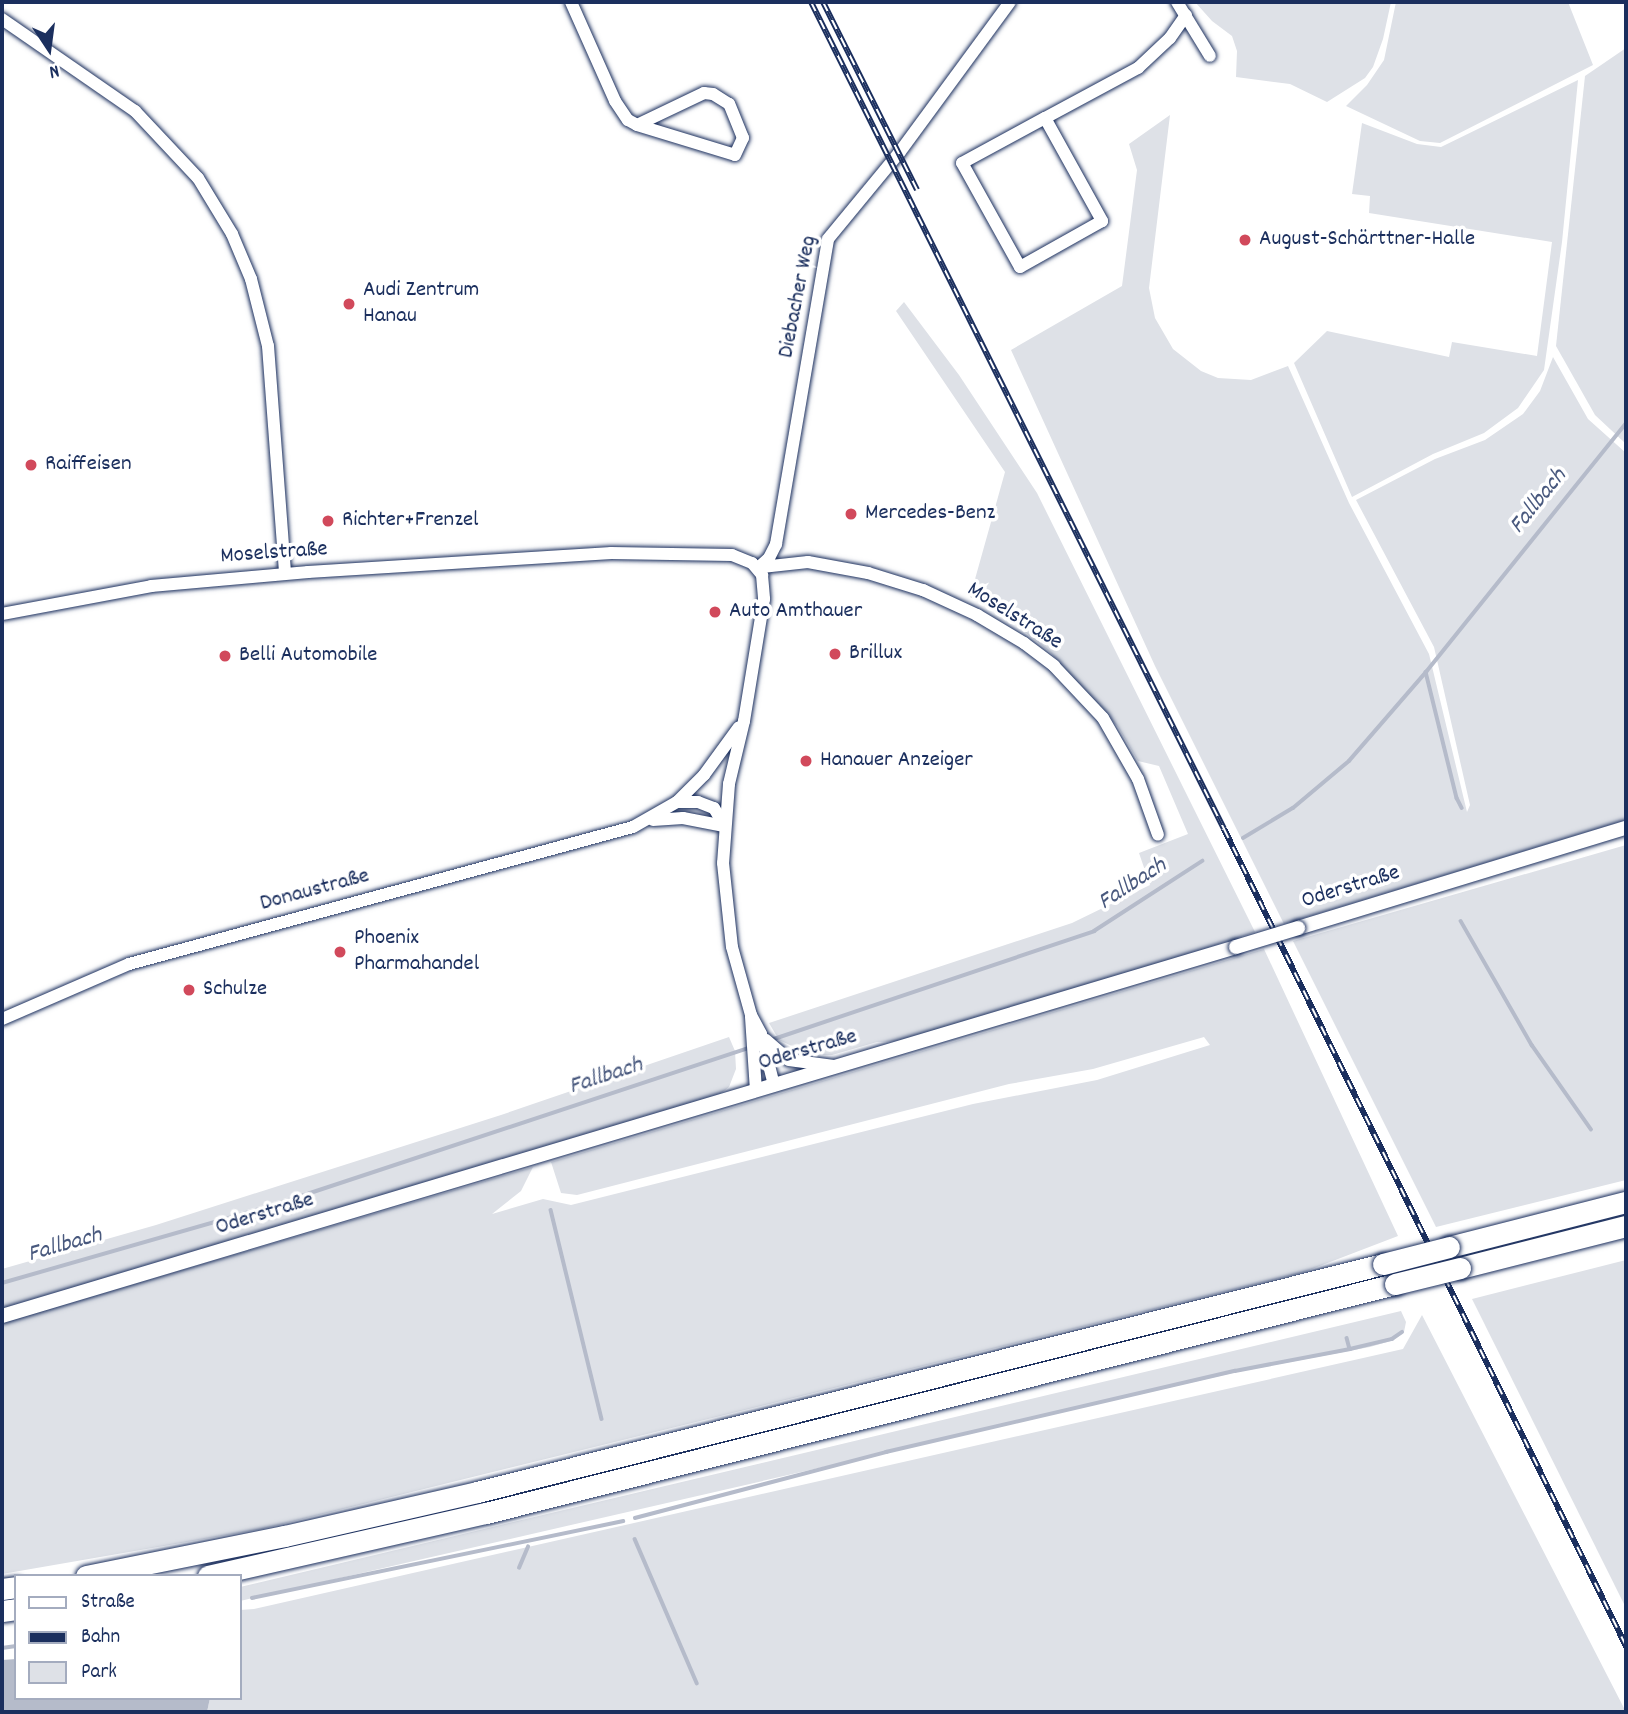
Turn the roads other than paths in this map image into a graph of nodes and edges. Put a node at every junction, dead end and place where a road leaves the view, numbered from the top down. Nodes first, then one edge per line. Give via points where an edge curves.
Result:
1 (571, 2) edge
2 (1010, 2) edge
3 (1177, 2) edge
4 (1186, 15) junction
5 (2, 19) edge
6 (1210, 56) dead end
7 (1045, 118) junction
8 (636, 124) junction
9 (758, 568) junction
10 (285, 573) junction
11 (2, 614) edge
12 (744, 721) junction
13 (677, 802) junction
14 (646, 821) junction
15 (724, 826) junction
16 (1626, 828) edge
17 (1158, 835) dead end
18 (2, 1019) edge
19 (756, 1038) junction
20 (771, 1052) junction
21 (838, 1066) junction
22 (774, 1085) junction
23 (756, 1090) junction
24 (1626, 1202) edge
25 (1626, 1226) edge
26 (2, 1316) edge
27 (97, 1574) edge
28 (217, 1574) edge

1 - 8 street via 615,101 622,114
2 - 9 street, Diebacher Weg via 899,153 828,239 776,544
3 - 4 street
4 - 6 street
4 - 7 street via 1171,38 1138,68
5 - 10 street via 135,111 198,178 232,234 251,279 268,346
7 - 7 street via 962,163 1020,267 1102,220
8 - 8 street via 713,93 729,104 743,138 734,155
9 - 10 street, Moselstraße via 732,555 650,552
9 - 12 street via 764,599
9 - 17 street, Moselstraße via 808,562 868,573 923,590 1024,643 1054,666 1103,718 1138,779
10 - 11 street, Moselstraße via 151,586
12 - 13 street, Donaustraße via 704,775
12 - 15 street
13 - 14 street, Donaustraße
13 - 15 street via 714,808
14 - 15 street, Donaustraße via 684,818
14 - 18 street, Donaustraße via 564,848 130,964
15 - 19 street via 728,927
16 - 21 street, Oderstraße, bridge
19 - 20 street
19 - 23 street via 752,1059
20 - 21 street via 796,1062
20 - 22 street
21 - 22 street, Oderstraße
22 - 23 street, Oderstraße
23 - 26 street, Oderstraße
24 - 27 highway, bridge via 477,1492
25 - 28 highway, bridge via 486,1513

